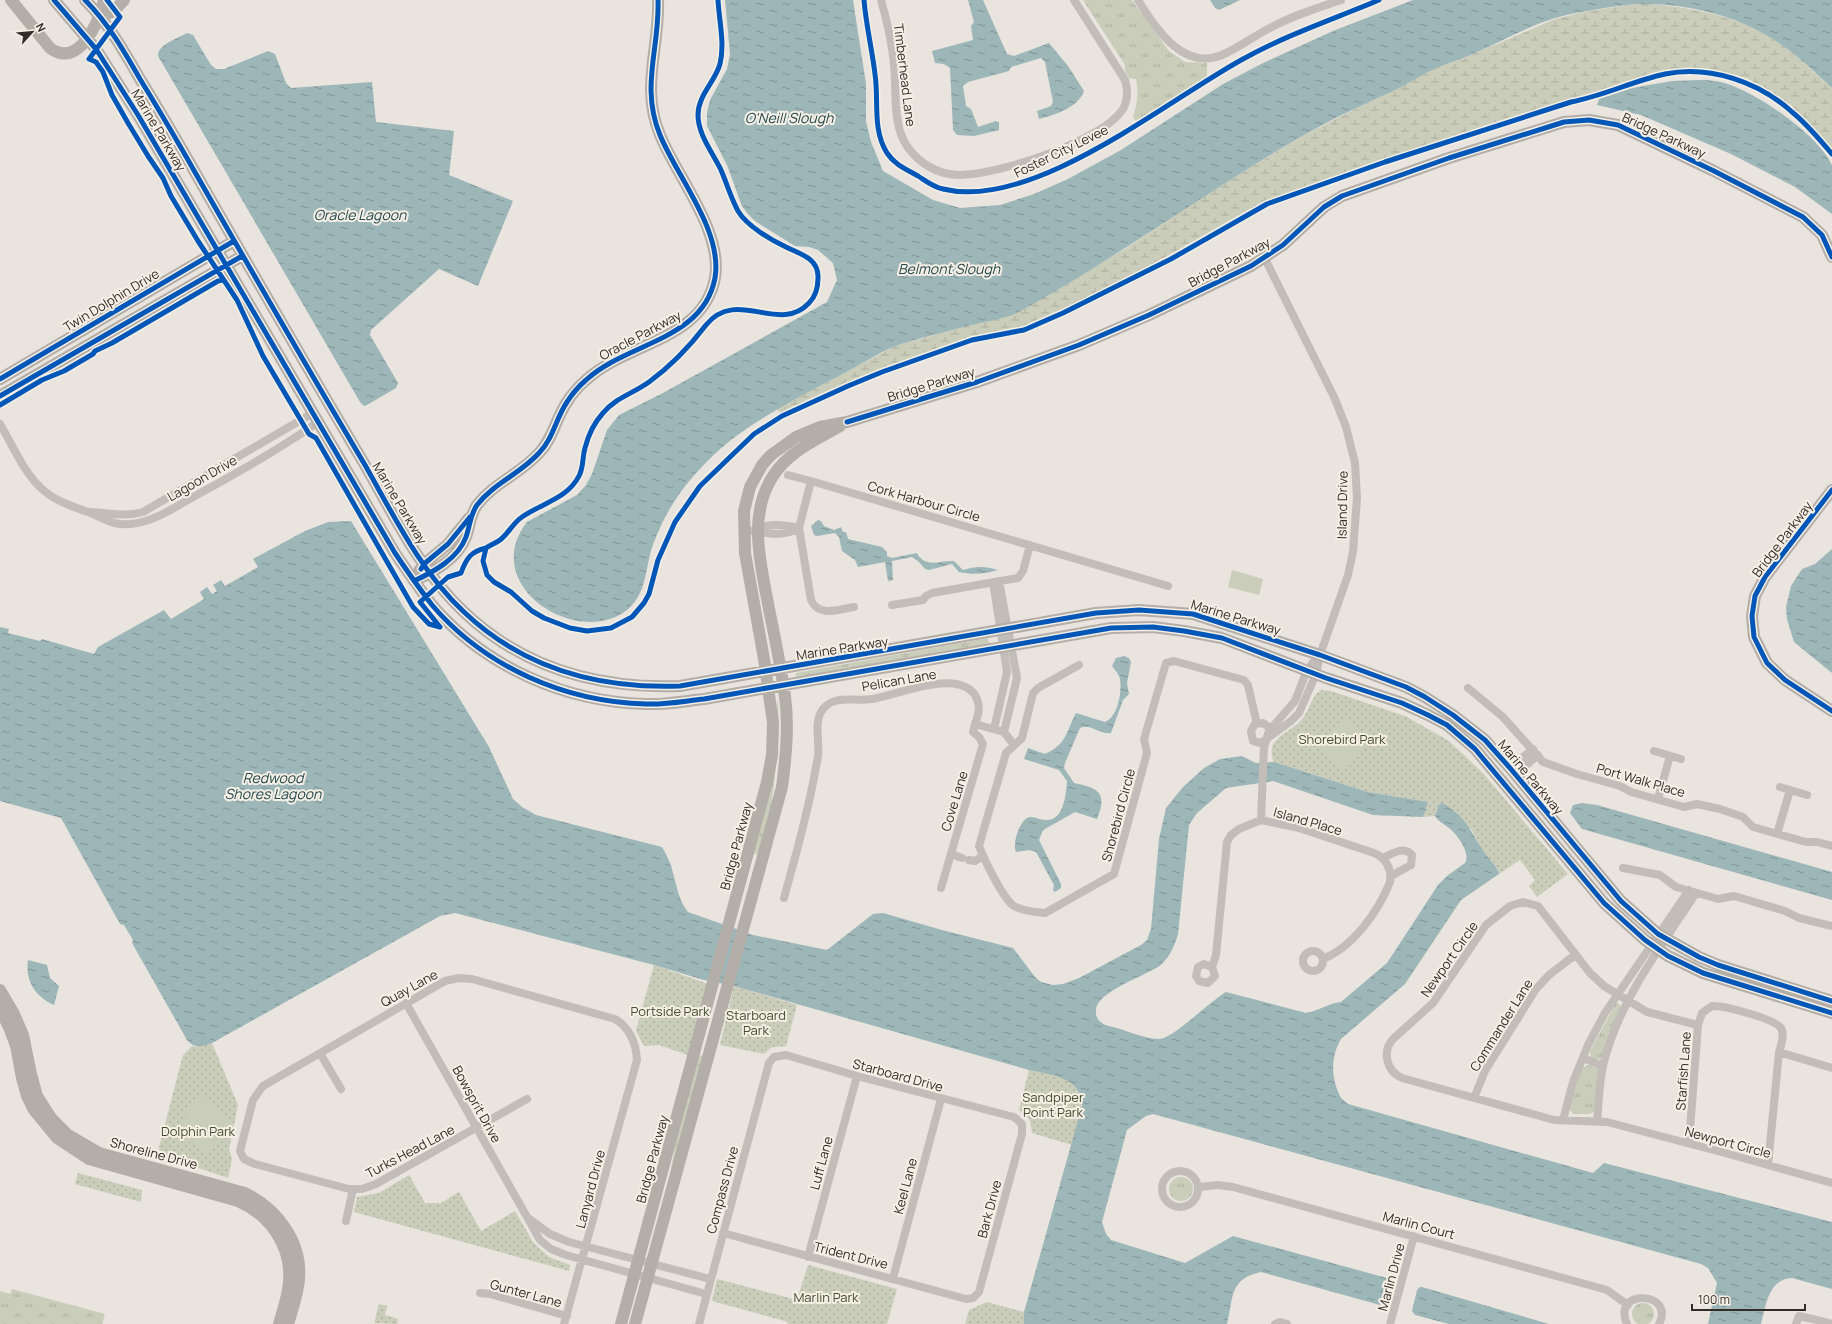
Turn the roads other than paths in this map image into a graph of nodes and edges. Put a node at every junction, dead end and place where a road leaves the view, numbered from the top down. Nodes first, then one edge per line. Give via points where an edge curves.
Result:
1 (11, 0) edge
2 (54, 0) edge
3 (86, 0) edge
4 (104, 0) edge
5 (124, 0) edge
6 (658, 0) edge
7 (881, 0) edge
8 (1074, 0) edge
9 (1138, 0) edge
10 (1341, 0) edge
11 (100, 17) junction
12 (88, 38) junction
13 (234, 241) junction
14 (218, 250) junction
15 (242, 256) junction
16 (1264, 257) junction
17 (1832, 257) edge
18 (226, 265) junction
19 (0, 379) edge
20 (0, 396) edge
21 (316, 418) junction
22 (847, 422) junction
23 (0, 424) edge
24 (788, 475) dead end
25 (811, 481) junction
26 (1832, 490) edge
27 (90, 512) junction
28 (799, 528) junction
29 (758, 530) junction
30 (744, 533) junction
31 (1030, 545) junction
32 (427, 569) junction
33 (414, 581) junction
34 (996, 582) junction
35 (1168, 586) dead end
36 (892, 605) dead end
37 (854, 607) dead end
38 (1005, 630) junction
39 (1008, 647) junction
40 (1320, 655) junction
41 (1079, 665) dead end
42 (781, 669) junction
43 (766, 672) junction
44 (1312, 672) junction
45 (784, 686) junction
46 (769, 688) junction
47 (1468, 688) dead end
48 (1832, 711) edge
49 (975, 724) junction
50 (1257, 724) junction
51 (1270, 728) junction
52 (994, 729) junction
53 (1004, 732) junction
54 (1266, 741) junction
55 (1014, 745) junction
56 (1654, 751) dead end
57 (1535, 752) junction
58 (1670, 756) junction
59 (1681, 759) dead end
60 (1513, 771) junction
61 (1780, 787) dead end
62 (1790, 790) junction
63 (1807, 795) dead end
64 (1658, 799) junction
65 (1262, 820) junction
66 (1777, 834) junction
67 (1832, 846) edge
68 (951, 854) junction
69 (983, 856) junction
70 (1383, 858) junction
71 (1623, 868) dead end
72 (1391, 876) junction
73 (941, 888) dead end
74 (1692, 891) junction
75 (784, 898) dead end
76 (1832, 926) edge
77 (1662, 936) junction
78 (1655, 948) junction
79 (1575, 955) junction
80 (1323, 959) dead end
81 (1212, 967) dead end
82 (0, 990) edge
83 (1617, 994) junction
84 (1627, 1001) junction
85 (1832, 1001) edge
86 (406, 1003) junction
87 (0, 1009) edge
88 (1832, 1013) edge
89 (1698, 1025) junction
90 (1779, 1052) junction
91 (320, 1053) junction
92 (1583, 1058) junction
93 (637, 1060) joint
94 (769, 1063) joint
95 (1603, 1066) junction
96 (1832, 1068) edge
97 (857, 1076) junction
98 (341, 1088) dead end
99 (1474, 1098) junction
100 (527, 1099) dead end
101 (941, 1099) junction
102 (1563, 1120) junction
103 (1597, 1120) junction
104 (1022, 1124) joint
105 (477, 1128) junction
106 (241, 1142) joint
107 (1689, 1143) junction
108 (1768, 1165) junction
109 (1832, 1183) edge
110 (1199, 1187) junction
111 (353, 1189) junction
112 (528, 1218) junction
113 (346, 1221) dead end
114 (723, 1233) junction
115 (1414, 1236) junction
116 (586, 1246) junction
117 (808, 1256) junction
118 (583, 1260) junction
119 (639, 1260) junction
120 (652, 1264) junction
121 (635, 1275) junction
122 (648, 1278) junction
123 (893, 1278) junction
124 (710, 1279) junction
125 (480, 1294) dead end
126 (706, 1294) junction
127 (973, 1298) joint
128 (1628, 1305) junction
129 (566, 1320) edge
130 (1821, 1323) edge
131 (279, 1324) edge
132 (288, 1324) edge
133 (621, 1324) edge
134 (635, 1324) edge
135 (699, 1324) edge
136 (1275, 1324) edge
137 (1287, 1324) edge
138 (1390, 1324) edge
139 (1627, 1324) edge
140 (1659, 1324) edge
141 (1796, 1324) edge
142 (1832, 1324) edge

1 - 12 street via 54,51 72,52
2 - 12 street, Marine Parkway
3 - 11 street, Marine Parkway
4 - 11 street
5 - 11 street via 114,12
6 - 32 street, Oracle Parkway via 650,81 652,109 660,136 712,238 716,268 712,288 705,304 692,320 678,330 611,362 587,379 567,401 549,441 539,453 525,466 497,484 476,506 466,539 457,552
7 - 8 street, Timberhead Lane via 892,46 895,106 900,134 908,147 924,163 945,173 960,175 1023,163 1083,140 1123,109 1127,95 1125,80
9 - 10 street via 1168,43 1187,54 1206,58 1222,55 1272,26
11 - 12 street
11 - 13 street, Marine Parkway via 123,50
12 - 14 street, Marine Parkway via 138,114
13 - 14 street, Twin Dolphin Drive
13 - 15 street, Marine Parkway
14 - 18 street, Marine Parkway
14 - 19 street, Twin Dolphin Drive
15 - 18 street, Twin Dolphin Drive
15 - 32 street, Marine Parkway
16 - 17 street, Bridge Parkway via 1292,238 1324,207 1342,196 1426,165 1552,125 1589,120 1606,121 1624,127 1797,213 1819,232
16 - 22 street, Bridge Parkway via 1177,302 1079,345 977,382
16 - 40 street, Island Drive via 1335,399 1346,427 1355,463 1357,498 1353,552 1336,612
18 - 20 street, Twin Dolphin Drive
18 - 21 street, Marine Parkway
21 - 27 street, Lagoon Drive via 143,512 127,515
21 - 27 street, Lagoon Drive via 224,480 155,518 131,524 109,523
21 - 33 street, Marine Parkway
22 - 29 street, Bridge Parkway via 795,451 784,461 772,476 765,493 758,518
22 - 30 street, Bridge Parkway via 820,426 796,437 771,455 762,465 750,488 744,511
23 - 27 street, Lagoon Drive via 40,487 52,497 70,506
24 - 25 street, Cork Harbour Circle
25 - 28 street
25 - 31 street, Cork Harbour Circle
26 - 48 street, Bridge Parkway via 1765,577 1757,591 1752,616 1754,637 1767,663 1785,680
28 - 29 street via 767,526
28 - 37 street via 813,604 826,611
29 - 30 street
29 - 42 street, Bridge Parkway via 761,565
30 - 43 street, Bridge Parkway via 745,553
31 - 34 street via 1021,576
31 - 35 street, Cork Harbour Circle
32 - 33 street, Oracle Parkway
32 - 43 street, Marine Parkway via 464,612 484,629 526,656 577,677 606,683 667,687
33 - 46 street, Marine Parkway via 433,606 473,643 518,672 572,694 602,701 648,704 704,699
34 - 36 street via 932,593 924,600
34 - 38 street
38 - 39 street
38 - 40 street, Marine Parkway via 1107,612 1168,611 1214,620
38 - 42 street, Marine Parkway
39 - 44 street, Marine Parkway via 1102,630 1153,627 1222,638
39 - 45 street, Marine Parkway
39 - 52 street via 1006,681
39 - 53 street via 1017,672 1017,684
40 - 44 street
40 - 60 street, Marine Parkway via 1406,687 1425,697 1485,740
41 - 55 street, Shorebird Circle via 1036,690 1022,738
42 - 43 street, Marine Parkway
42 - 45 street, Bridge Parkway
43 - 46 street, Bridge Parkway
44 - 51 street via 1295,701
44 - 54 street via 1299,714
44 - 78 street, Marine Parkway via 1402,703 1428,715 1462,737 1494,770 1604,903
45 - 46 street, Marine Parkway
45 - 120 street, Bridge Parkway via 787,720 781,791
46 - 119 street, Bridge Parkway via 773,723 772,755 767,782
47 - 57 street, Port Walk Place via 1503,717
49 - 52 street
49 - 68 street, Cove Lane via 973,732 983,744
49 - 75 street, Pelican Lane via 979,711 976,698 966,687 955,683 922,686 870,699 842,699 829,703 819,716 819,751 810,801
50 - 51 street
50 - 54 street via 1250,731 1253,741
50 - 69 street, Shorebird Circle via 1248,684 1244,680 1174,660 1168,661 1164,665 1144,738 1147,753 1114,874 1045,913 1016,907 1010,903
51 - 54 street
52 - 53 street
53 - 55 street
54 - 65 street
55 - 69 street, Shorebird Circle via 1006,753 979,846
56 - 58 street
57 - 60 street
57 - 64 street, Port Walk Place via 1548,764
58 - 59 street
58 - 64 street
60 - 77 street, Marine Parkway via 1621,901
61 - 62 street
62 - 63 street
62 - 66 street
64 - 66 street, Port Walk Place via 1684,806 1697,804 1720,809 1743,817 1753,827
65 - 70 street, Island Place via 1298,828
65 - 81 street, Island Place via 1239,829 1227,842 1216,955
66 - 67 street, Port Walk Place
68 - 69 street via 975,861
68 - 73 street, Cove Lane
70 - 72 street
70 - 72 street via 1402,850 1412,855 1411,865
71 - 74 street via 1660,875 1676,886
72 - 80 street via 1386,890 1365,925 1352,941 1336,954
74 - 76 street via 1718,899 1734,896 1785,911 1799,918
74 - 77 street
77 - 78 street
77 - 85 street, Marine Parkway via 1718,965
78 - 83 street
78 - 84 street
78 - 88 street, Marine Parkway via 1709,975
79 - 83 street, Newport Circle via 1590,973
79 - 99 street, Commander Lane via 1549,975 1536,989 1486,1071
79 - 99 street, Newport Circle via 1538,906 1528,902 1513,904 1486,925 1433,1003 1391,1042 1387,1059 1390,1069 1399,1077
82 - 132 street, Shoreline Drive via 23,1035 37,1096 51,1118 68,1135 99,1153 245,1193 275,1214 291,1238 299,1264 298,1287
83 - 84 street, Newport Circle
83 - 92 street
84 - 89 street, Newport Circle via 1653,1014
84 - 95 street
86 - 91 street, Quay Lane
86 - 93 street, Quay Lane via 446,980 478,980 615,1019 629,1033
86 - 105 street, Bowsprit Drive
87 - 131 street, Shoreline Drive via 16,1046 27,1096 34,1110 57,1138 89,1159 238,1201 255,1209 270,1223 283,1244 289,1266 289,1284
89 - 90 street via 1702,1013 1717,1006 1774,1022 1783,1033
89 - 107 street, Starfish Lane
90 - 96 street
90 - 108 street
91 - 98 street
91 - 106 street, Quay Lane via 271,1080 259,1090 253,1100
92 - 95 street
92 - 102 street via 1573,1082
93 - 116 street, Lanyard Drive
94 - 97 street, Starboard Drive via 774,1057 784,1054
94 - 114 street, Compass Drive
95 - 103 street
97 - 101 street, Starboard Drive
97 - 117 street, Luff Lane
99 - 102 street, Newport Circle via 1554,1120
100 - 105 street, Turks Head Lane
101 - 104 street, Starboard Drive via 1014,1117
101 - 123 street, Keel Lane
102 - 103 street, Newport Circle
103 - 107 street, Newport Circle
104 - 127 street, Bark Drive via 1022,1134 978,1292
105 - 111 street, Turks Head Lane via 376,1184 365,1189
105 - 112 street, Bowsprit Drive
106 - 111 street, Turks Head Lane via 244,1159 252,1163
107 - 108 street, Newport Circle
108 - 109 street, Newport Circle
110 - 110 street via 1188,1172 1176,1170 1166,1176 1162,1188 1165,1199 1181,1207 1187,1206 1196,1198
110 - 115 street, Marlin Court via 1218,1185 1233,1188
111 - 113 street
112 - 116 street, Bowsprit Drive via 556,1237
112 - 118 street, Bowsprit Drive via 536,1236 547,1246
114 - 117 street, Trident Drive
114 - 124 street, Compass Drive
115 - 128 street, Marlin Court via 1607,1290
115 - 138 street, Marlin Drive
116 - 118 street, Lanyard Drive
116 - 119 street, Bowsprit Drive
117 - 123 street, Trident Drive
118 - 121 street, Bowsprit Drive
118 - 129 street, Lanyard Drive
119 - 120 street, Bowsprit Drive
119 - 121 street, Bridge Parkway
120 - 122 street, Bridge Parkway
120 - 124 street, Bowsprit Drive
121 - 122 street, Bowsprit Drive
121 - 133 street, Bridge Parkway
122 - 126 street, Bowsprit Drive
122 - 134 street, Bridge Parkway
123 - 127 street, Trident Drive via 966,1299
124 - 126 street, Compass Drive
125 - 129 street, Gunter Lane via 490,1294
126 - 135 street, Compass Drive
128 - 139 street via 1625,1317
128 - 140 street via 1637,1298 1654,1300 1660,1310
130 - 141 street via 1799,1316
130 - 142 street
136 - 137 street

